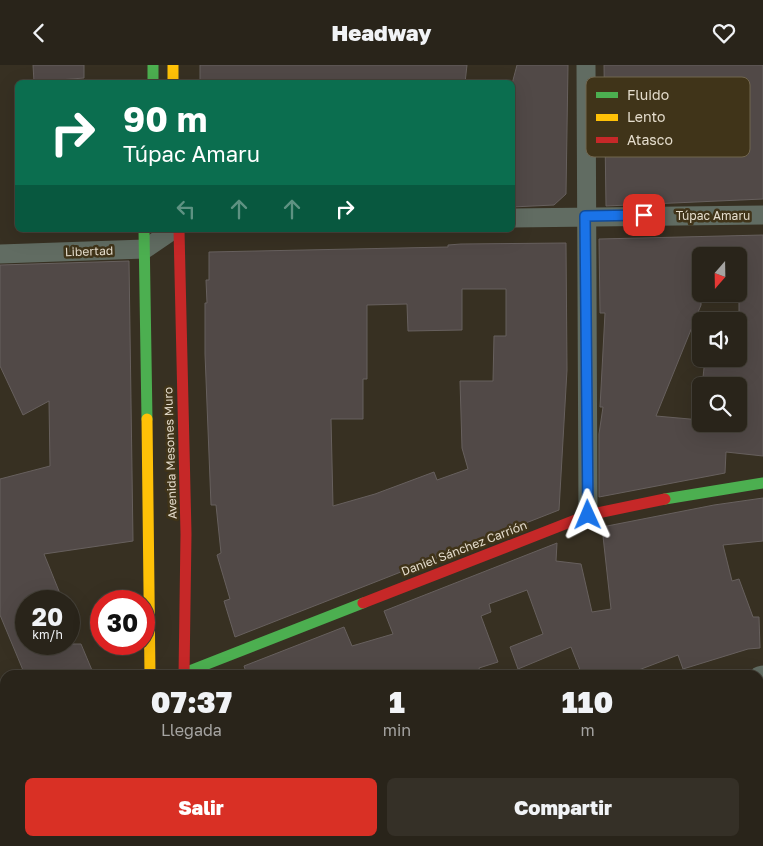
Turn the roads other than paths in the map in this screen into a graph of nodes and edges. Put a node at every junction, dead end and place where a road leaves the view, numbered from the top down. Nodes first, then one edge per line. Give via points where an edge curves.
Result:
1 (153, 65) edge
2 (173, 65) edge
3 (586, 65) edge
4 (153, 80) edge
5 (173, 80) edge
6 (763, 215) edge
7 (585, 216) junction
8 (515, 218) edge
9 (168, 232) edge
10 (180, 232) edge
11 (145, 239) edge
12 (0, 254) edge
13 (763, 483) edge
14 (588, 515) junction
15 (150, 670) edge
16 (183, 670) edge
17 (193, 670) edge

1 - 4 street
2 - 5 street
3 - 7 street
6 - 7 street, Túpac Amaru
7 - 8 street, Túpac Amaru
7 - 14 street
9 - 11 street
10 - 16 street, Avenida Mesones Muro via 186,534
11 - 12 street, Libertad
11 - 15 street, Avenida Mesones Muro
13 - 14 street, Daniel Sánchez Carrión
14 - 17 street, Daniel Sánchez Carrión

